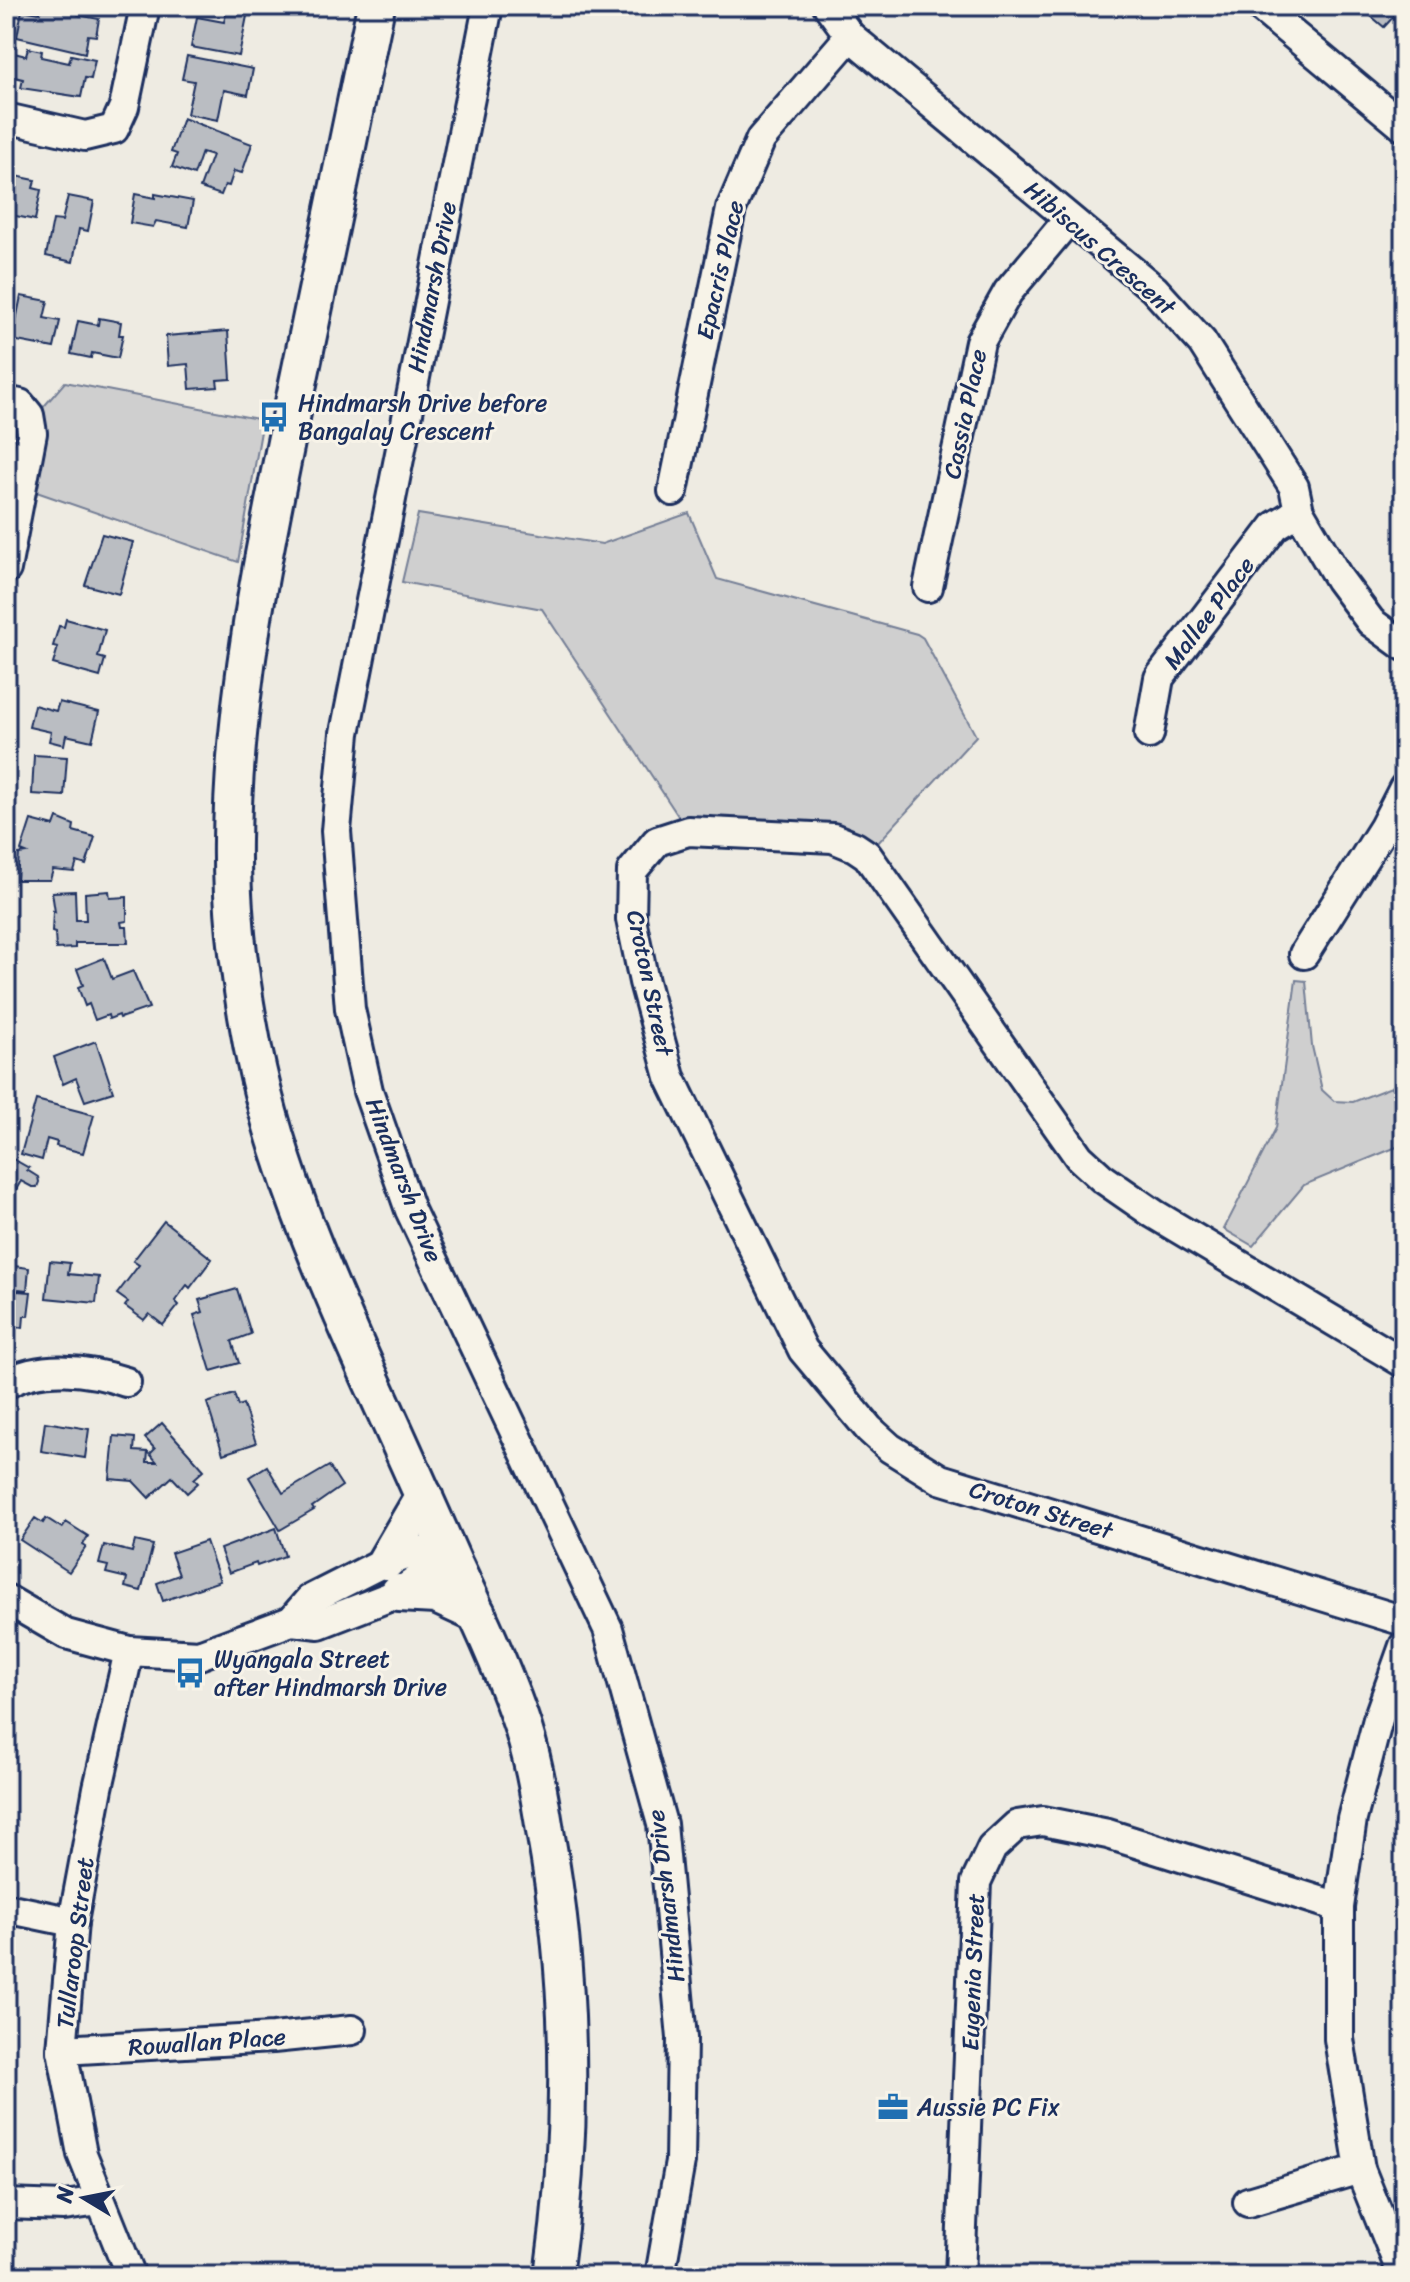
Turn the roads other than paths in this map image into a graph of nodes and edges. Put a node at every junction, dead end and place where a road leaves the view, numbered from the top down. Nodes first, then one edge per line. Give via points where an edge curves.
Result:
1 (145, 6) edge
2 (376, 6) edge
3 (488, 6) edge
4 (828, 6) edge
5 (1259, 6) edge
6 (850, 36) junction
7 (6, 118) edge
8 (1404, 127) edge
9 (1069, 219) junction
10 (6, 401) edge
11 (673, 491) dead end
12 (1299, 511) junction
13 (6, 569) edge
14 (928, 587) dead end
15 (1404, 646) edge
16 (1149, 734) dead end
17 (1404, 788) edge
18 (1304, 954) dead end
19 (1404, 1363) edge
20 (126, 1382) dead end
21 (6, 1384) edge
22 (424, 1496) junction
23 (451, 1556) junction
24 (392, 1577) junction
25 (6, 1599) edge
26 (477, 1614) junction
27 (1404, 1621) edge
28 (1404, 1646) edge
29 (129, 1651) junction
30 (1339, 1907) junction
31 (6, 1908) edge
32 (73, 1922) junction
33 (352, 2030) dead end
34 (62, 2050) junction
35 (1360, 2169) junction
36 (100, 2201) junction
37 (1248, 2202) dead end
38 (6, 2204) edge
39 (131, 2276) edge
40 (553, 2276) edge
41 (660, 2276) edge
42 (960, 2276) edge
43 (1403, 2276) edge

1 - 7 street via 124,107 114,129 85,136
2 - 22 main road via 247,656 232,844 235,938 270,1122 300,1213
3 - 41 street, Hindmarsh Drive via 345,733 336,831 343,943 353,1023 379,1127 410,1210 608,1629 662,1824 682,2038 680,2162
4 - 6 street, Hibiscus Crescent
5 - 8 street
6 - 9 street, Hibiscus Crescent
6 - 11 street, Epacris Place via 761,139 731,209
9 - 12 street, Hibiscus Crescent via 1154,289 1202,342 1294,487
9 - 14 street, Cassia Place via 1008,292 980,342
10 - 13 street via 20,404 29,415 32,433
12 - 15 street, Hibiscus Crescent via 1371,622
12 - 16 street, Mallee Place via 1275,526 1159,678
17 - 18 street
19 - 27 street, Croton Street via 1154,1214 1079,1157 867,855 855,847 824,837 688,831 657,841 632,871 631,919 670,1077 803,1350 869,1429 940,1479
20 - 21 street via 96,1372 44,1372
22 - 23 main road
22 - 24 main road
23 - 24 street
23 - 26 main road
24 - 26 main road
24 - 29 street via 309,1600 291,1621 199,1655
25 - 29 street via 66,1634
26 - 40 main road via 521,1719 558,1904 567,2004 568,2105
28 - 30 street via 1352,1819
29 - 32 street, Tullaroop Street
30 - 35 street via 1339,2039
30 - 42 street, Eugenia Street via 1108,1834 1043,1821 1017,1825 992,1848 976,1882
31 - 32 street
32 - 34 street, Tullaroop Street
33 - 34 street, Rowallan Place
34 - 36 street, Tullaroop Street via 82,2154
35 - 37 street
35 - 43 street
36 - 38 street
36 - 39 street, Tullaroop Street

